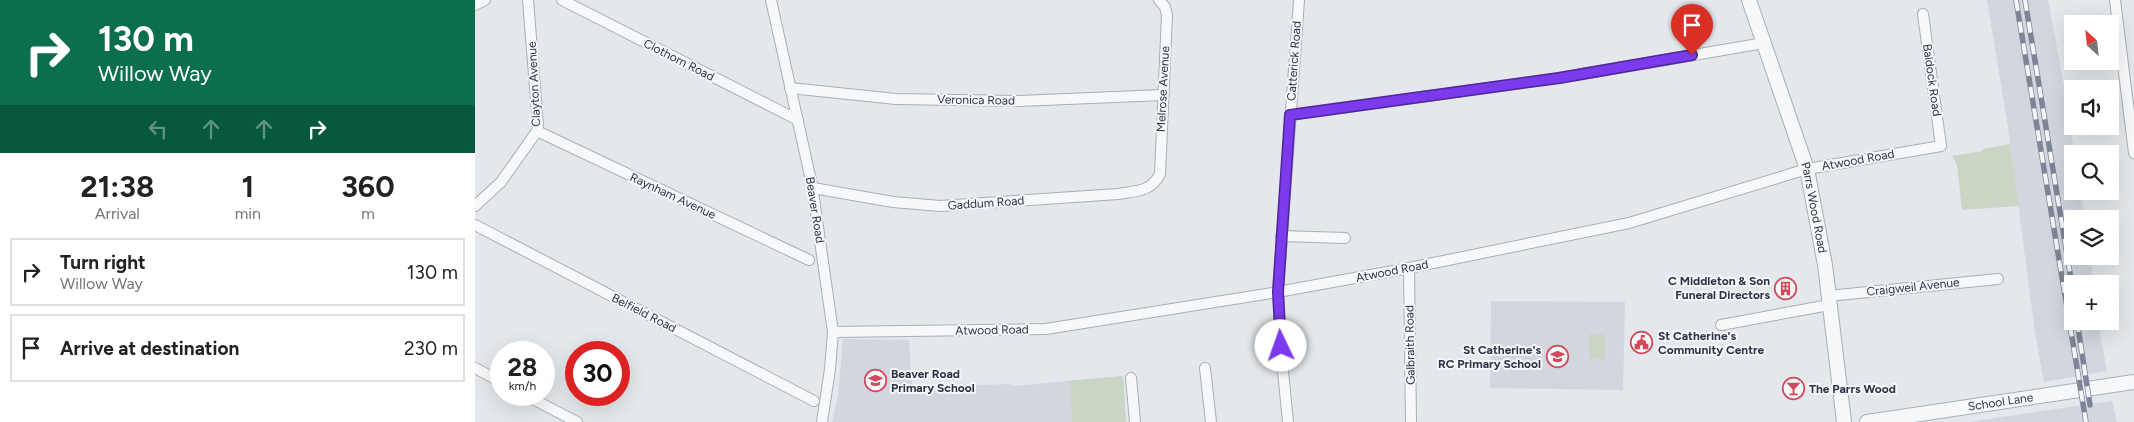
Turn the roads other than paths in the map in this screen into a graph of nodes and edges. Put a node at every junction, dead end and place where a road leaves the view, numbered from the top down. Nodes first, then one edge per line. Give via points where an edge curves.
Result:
1 (485, 0) edge
2 (528, 0) edge
3 (561, 0) edge
4 (771, 0) edge
5 (1159, 0) edge
6 (1299, 0) edge
7 (1749, 0) edge
8 (2115, 0) edge
9 (475, 5) edge
10 (1923, 14) dead end
11 (1764, 43) junction
12 (790, 88) junction
13 (1163, 95) junction
14 (1290, 115) junction
15 (797, 120) junction
16 (537, 131) junction
17 (1941, 146) joint
18 (2134, 152) edge
19 (1807, 169) junction
20 (1157, 181) joint
21 (813, 188) junction
22 (475, 206) edge
23 (475, 225) edge
24 (1281, 236) junction
25 (1345, 238) dead end
26 (809, 260) dead end
27 (1409, 268) junction
28 (1998, 279) dead end
29 (1278, 292) junction
30 (1828, 300) junction
31 (1721, 324) dead end
32 (833, 332) junction
33 (475, 368) edge
34 (1205, 368) dead end
35 (490, 376) edge
36 (1131, 378) dead end
37 (2134, 382) edge
38 (814, 400) dead end
39 (546, 406) edge
40 (577, 422) edge
41 (822, 422) edge
42 (1135, 422) edge
43 (1211, 422) edge
44 (1288, 422) edge
45 (1411, 422) edge
46 (1844, 422) edge
47 (1867, 422) edge

1 - 9 street
2 - 16 street, Clayton Avenue
3 - 15 street, Clothorn Road
4 - 12 street, Beaver Road
5 - 13 street, Melrose Avenue via 1167,15
6 - 14 street, Catterick Road
7 - 11 street, Parrs Wood Road
8 - 18 street
10 - 17 street, Baldock Road
11 - 14 street via 1559,78
11 - 19 street, Parrs Wood Road
12 - 13 street, Veronica Road via 915,100 1019,101
12 - 15 street, Beaver Road
13 - 20 street, Melrose Avenue via 1160,174
14 - 24 street, Catterick Road
15 - 21 street, Beaver Road
16 - 22 street, Clayton Avenue via 501,182
16 - 26 street, Raynham Avenue
17 - 19 street, Atwood Road
19 - 27 street, Atwood Road via 1629,223
19 - 30 street, Parrs Wood Road
20 - 21 street, Gaddum Road via 1143,190 1117,194 940,206 893,202
21 - 32 street, Beaver Road
23 - 38 street, Belfield Road
24 - 25 street
24 - 29 street, Catterick Road
27 - 29 street, Atwood Road
27 - 45 street, Galbraith Road
28 - 30 street, Craigweil Avenue
29 - 32 street, Atwood Road via 1046,329
29 - 44 street, Catterick Road
30 - 31 street, Craigweil Avenue
30 - 46 street, Parrs Wood Road
32 - 41 street, Beaver Road
33 - 35 street
34 - 43 street
36 - 42 street
37 - 47 street, School Lane
39 - 40 street

